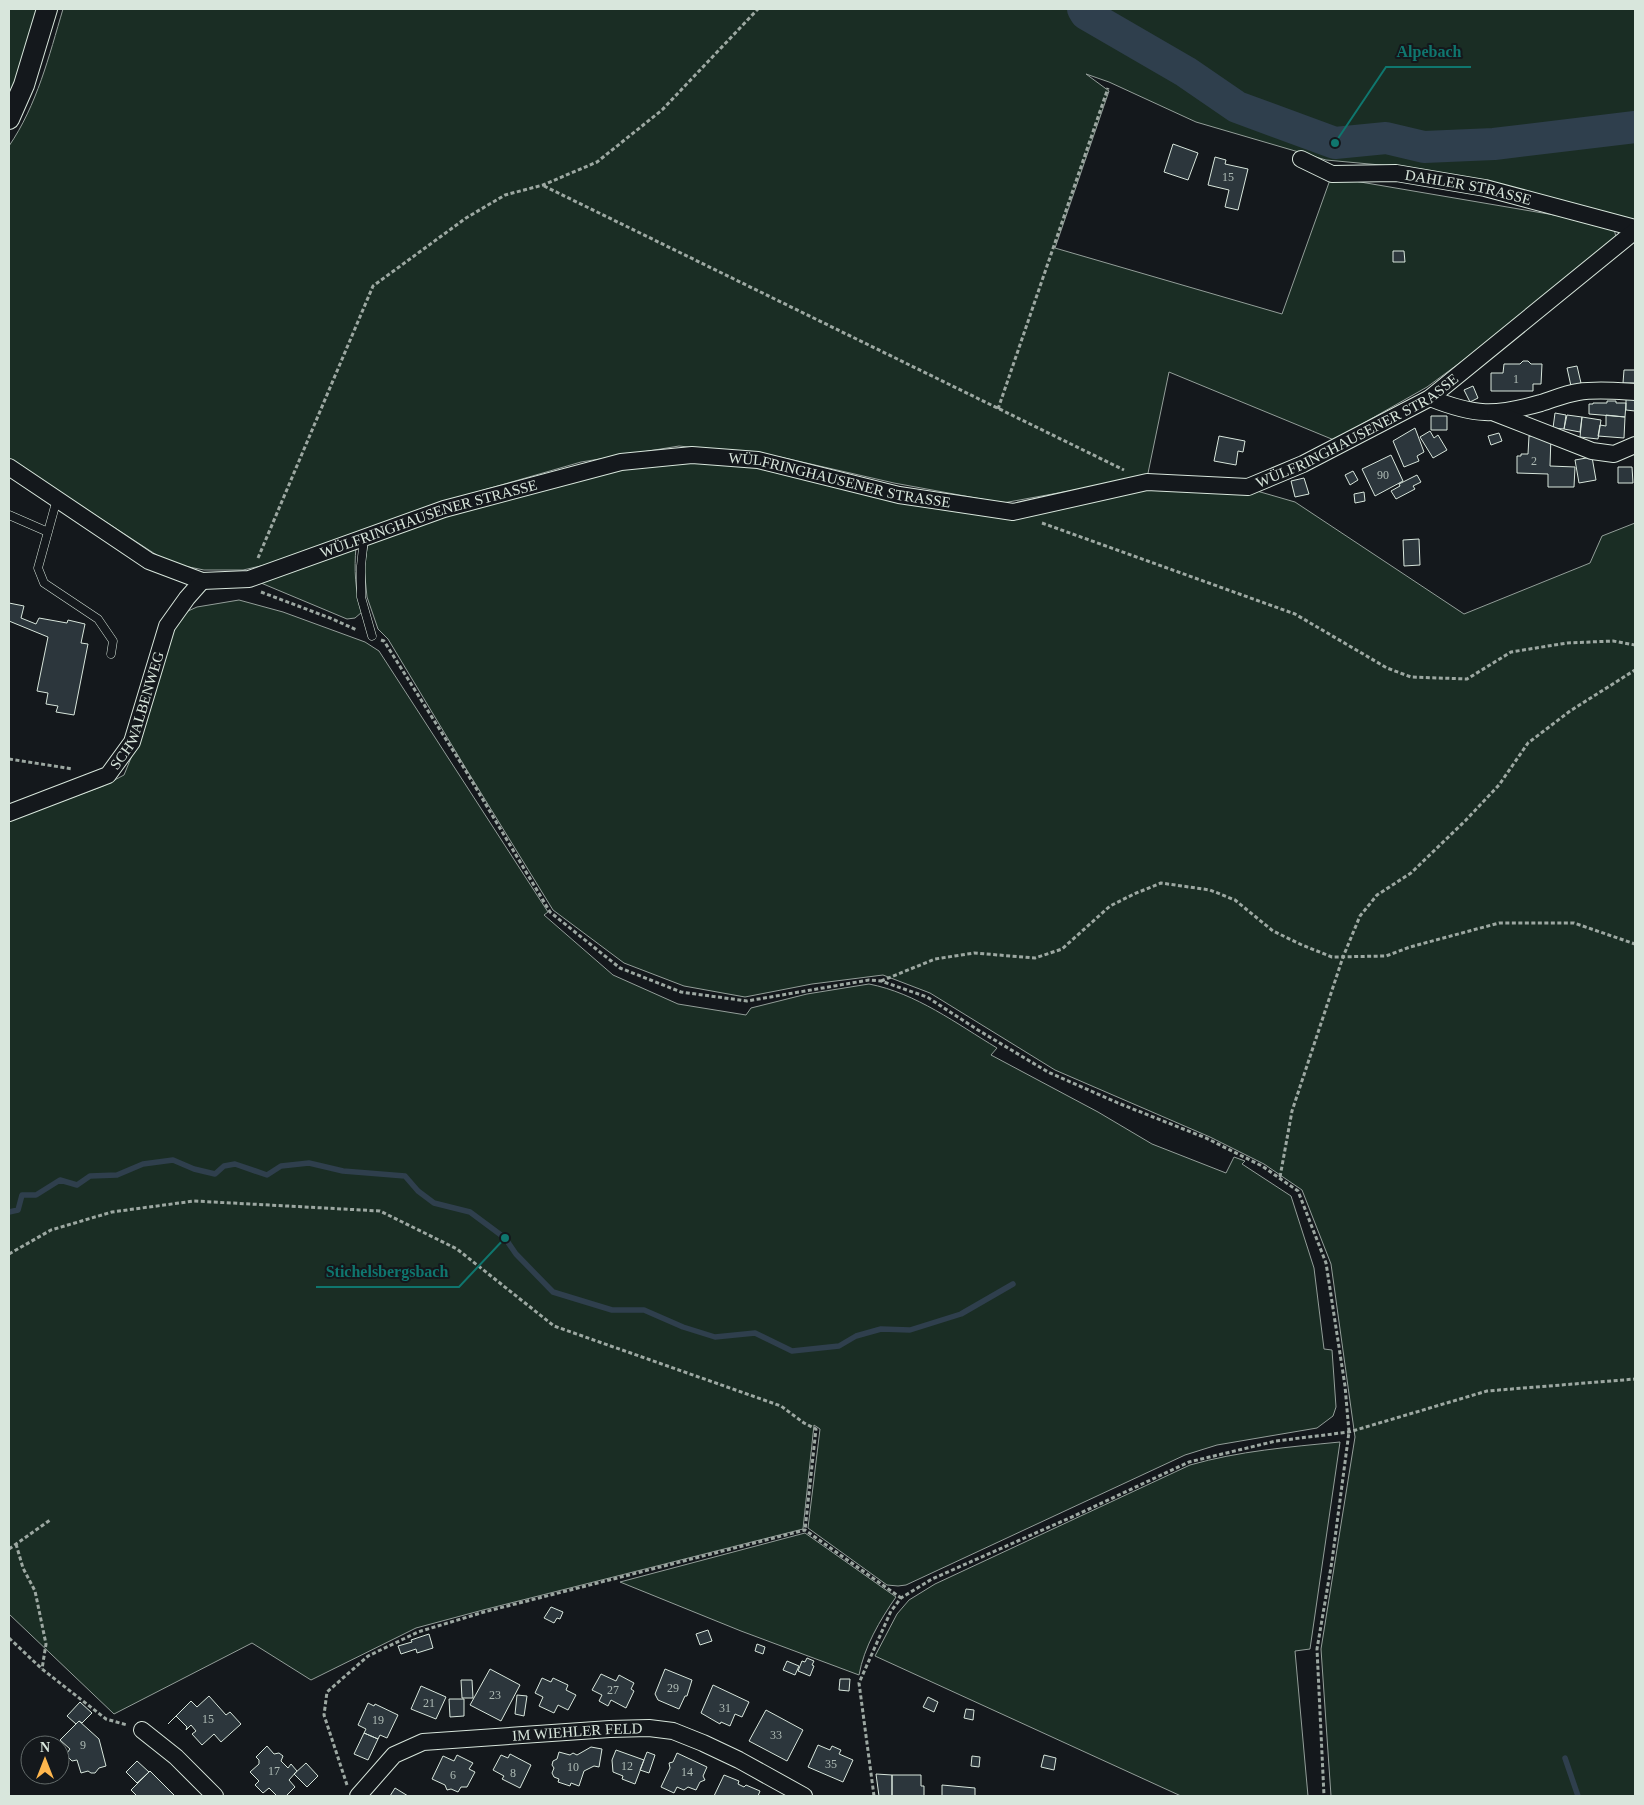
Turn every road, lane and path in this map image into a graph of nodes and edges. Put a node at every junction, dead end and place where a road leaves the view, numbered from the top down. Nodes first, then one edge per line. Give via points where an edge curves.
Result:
1 (47, 9) edge
2 (758, 9) edge
3 (1108, 88) dead end
4 (9, 119) edge
5 (1301, 159) dead end
6 (543, 185) junction
7 (1635, 230) edge
8 (1635, 392) edge
9 (1430, 398) junction
10 (998, 409) junction
11 (1493, 412) junction
12 (1635, 445) edge
13 (9, 467) edge
14 (1147, 482) junction
15 (57, 499) junction
16 (9, 515) edge
17 (1042, 522) dead end
18 (48, 532) junction
19 (364, 538) junction
20 (202, 581) junction
21 (254, 586) junction
22 (372, 636) junction
23 (1635, 645) edge
24 (112, 654) dead end
25 (1635, 670) edge
26 (9, 759) edge
27 (108, 775) junction
28 (9, 813) edge
29 (1635, 944) edge
30 (1343, 957) junction
31 (881, 980) junction
32 (1280, 1177) junction
33 (9, 1254) edge
34 (1635, 1379) edge
35 (1349, 1432) junction
36 (50, 1520) dead end
37 (805, 1530) junction
38 (16, 1544) junction
39 (9, 1549) edge
40 (901, 1598) junction
41 (9, 1638) edge
42 (42, 1669) junction
43 (142, 1730) joint
44 (354, 1793) edge
45 (215, 1796) edge
46 (804, 1796) edge
47 (874, 1796) edge
48 (1324, 1796) edge

1 - 4 street via 24,86
2 - 6 path via 662,110 597,162
3 - 10 path
5 - 7 street, DAHLER STRASSE via 1332,174 1396,173 1485,188
6 - 10 path
6 - 21 path via 505,195 466,218 373,286
7 - 9 street, WÜLFRINGHAUSENER STRASSE
8 - 11 street via 1579,392
9 - 11 street via 1456,408
9 - 14 street, WÜLFRINGHAUSENER STRASSE via 1303,464 1248,487
10 - 14 path
11 - 12 street via 1592,451 1614,454
13 - 15 street, WÜLFRINGHAUSENER STRASSE
14 - 19 street, WÜLFRINGHAUSENER STRASSE via 1013,512 899,495 758,460 692,455 621,462 444,509
15 - 18 lane
15 - 20 street, WÜLFRINGHAUSENER STRASSE via 149,561
16 - 18 lane
17 - 23 path via 1295,614 1387,668 1411,676 1467,679 1511,652 1566,643 1613,641
18 - 24 lane via 38,568 44,583 98,618 113,641
19 - 21 street, WÜLFRINGHAUSENER STRASSE
19 - 22 lane via 361,596
20 - 21 street, WÜLFRINGHAUSENER STRASSE
20 - 27 street, SCHWALBENWEG via 167,626 132,742
21 - 22 path
22 - 31 path via 384,641 550,912 620,968 681,992 747,1001
25 - 30 path via 1528,742 1500,785 1465,821 1411,873 1377,895 1360,916
26 - 27 path
27 - 28 street, SCHWALBENWEG
29 - 30 path via 1574,923 1499,922 1386,956
30 - 31 path via 1332,957 1280,934 1234,900 1210,890 1161,883 1110,906 1062,949 1035,958 974,952 935,959
30 - 32 path via 1292,1111
31 - 32 path via 927,997 1048,1072 1206,1138
32 - 35 path via 1298,1191 1326,1263
33 - 37 path via 51,1230 112,1212 194,1201 380,1211 457,1249 554,1326 781,1406 816,1429
34 - 35 path via 1487,1391
35 - 40 path via 1276,1441 1188,1462 932,1579
35 - 48 path via 1317,1649
36 - 38 path
37 - 40 path
37 - 44 path via 484,1612 418,1632 368,1656 328,1692 324,1715
38 - 39 path
38 - 42 path via 23,1568 35,1591 46,1644
40 - 47 path via 890,1611 859,1683
41 - 42 path
42 - 43 path via 106,1719
43 - 45 street via 176,1757
44 - 46 street, IM WIEHLER FELD via 394,1755 423,1742 649,1728 673,1731 703,1744

